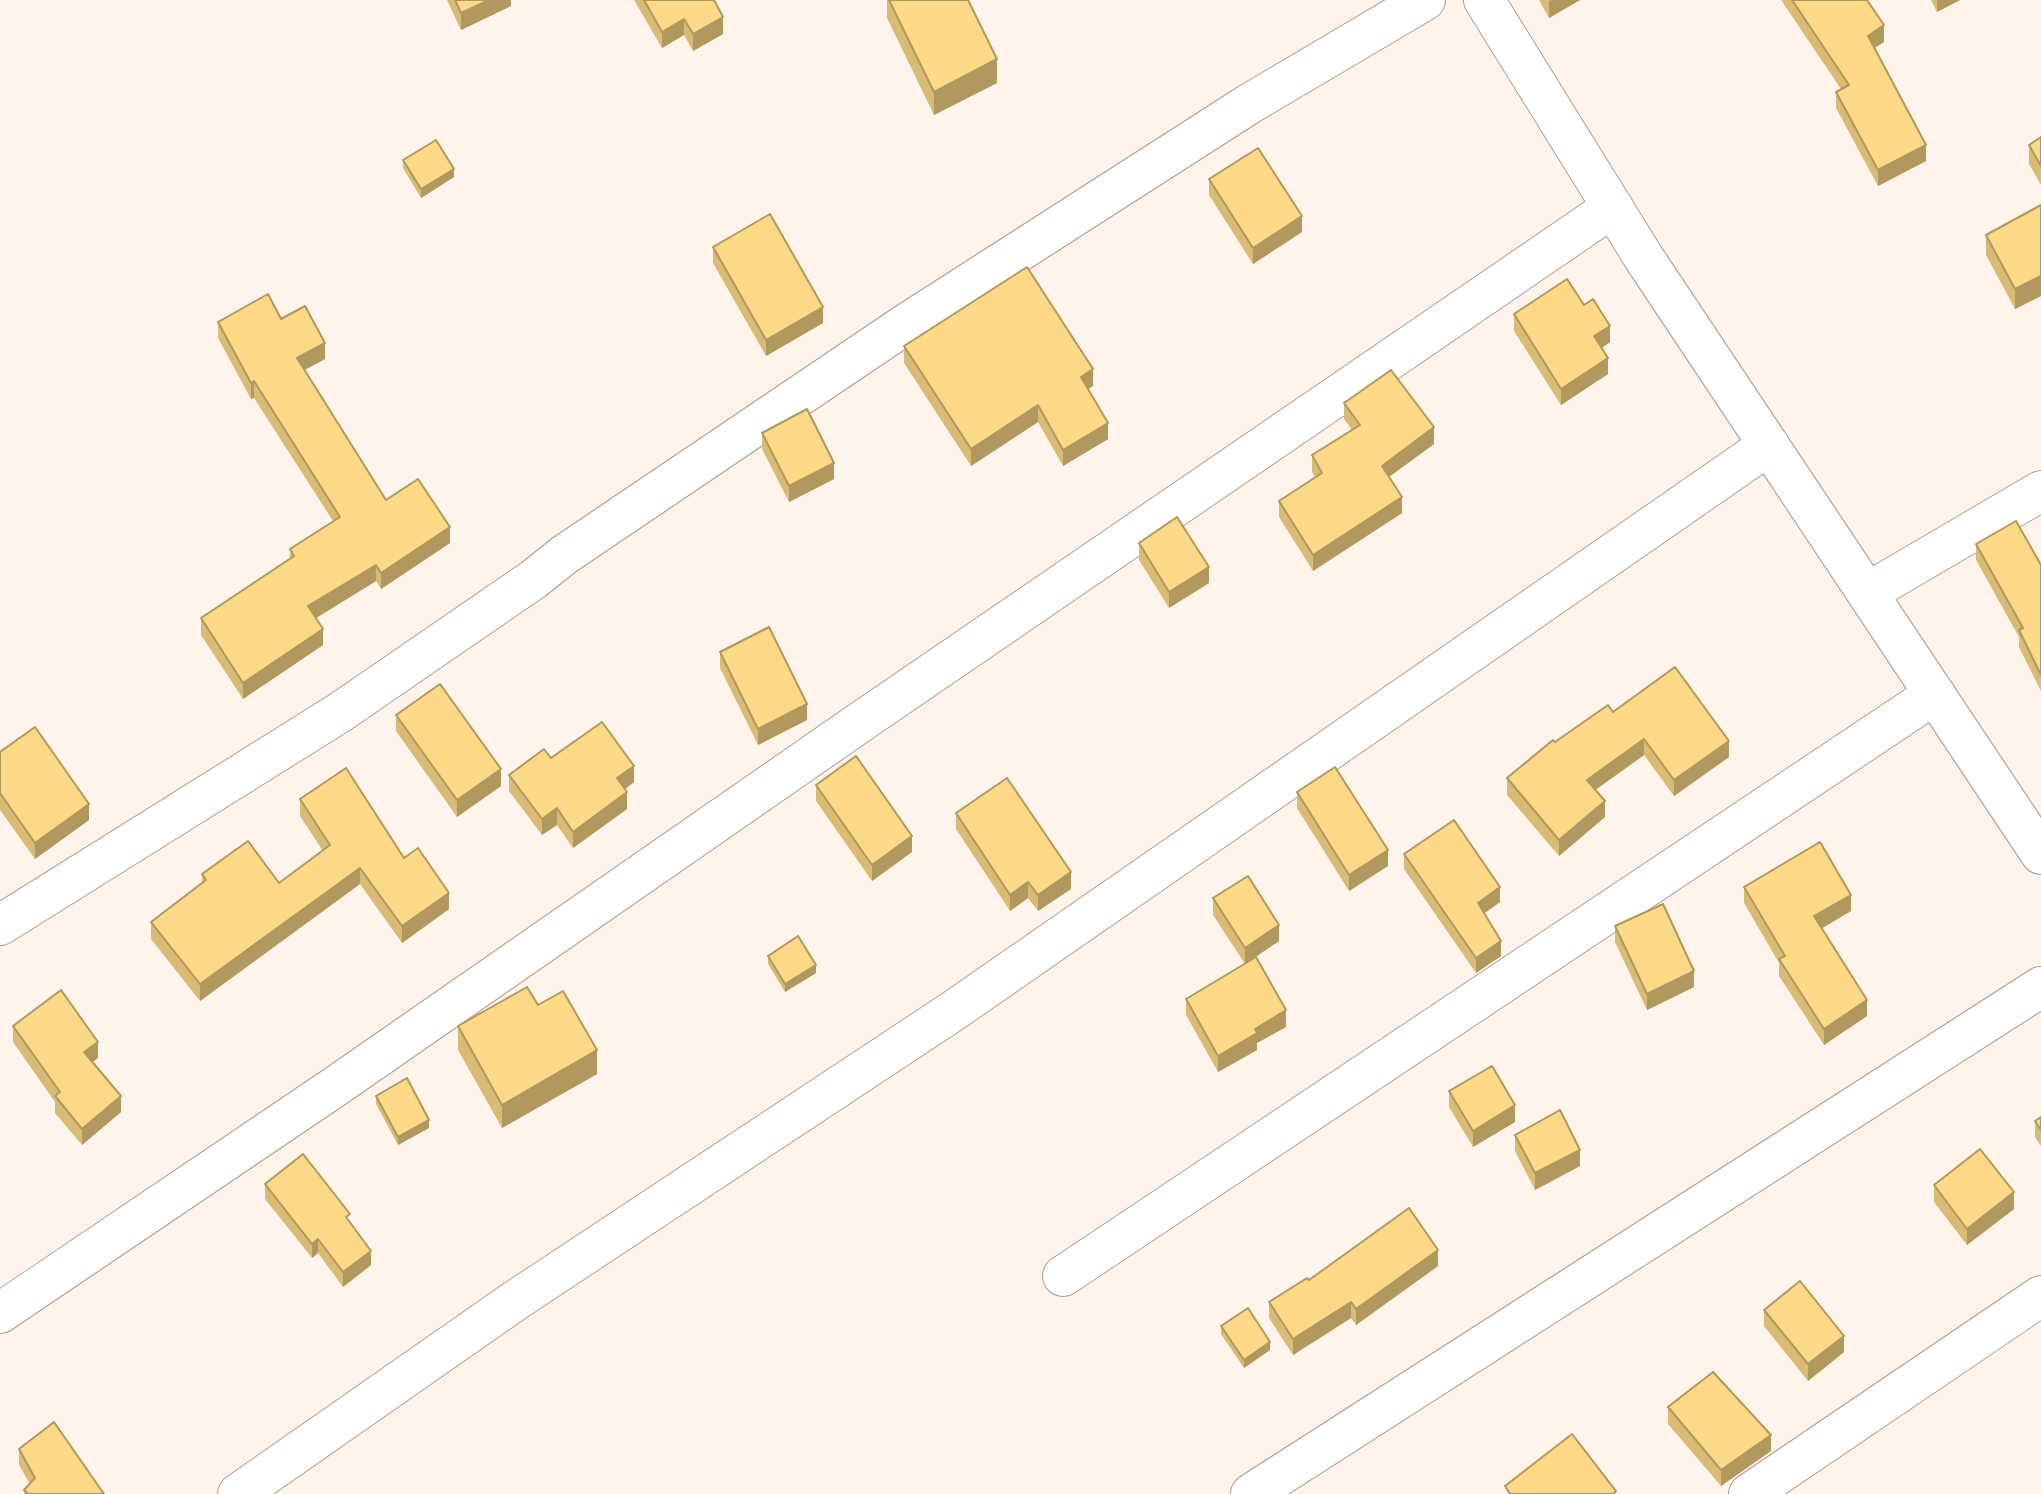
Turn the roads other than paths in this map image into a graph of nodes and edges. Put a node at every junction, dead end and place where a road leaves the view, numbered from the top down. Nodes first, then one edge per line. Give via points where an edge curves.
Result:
1 (1425, 0) edge
2 (1484, 0) edge
3 (1613, 207) junction
4 (1769, 445) junction
5 (2041, 491) edge
6 (1867, 593) junction
7 (1935, 694) junction
8 (2035, 832) edge
9 (0, 925) edge
10 (2041, 987) edge
11 (1063, 1276) dead end
12 (2041, 1296) edge
13 (0, 1313) edge
14 (238, 1494) edge
15 (1251, 1494) edge
16 (1749, 1494) edge

1 - 9 street via 1249,104 906,324 339,713
2 - 3 street
3 - 4 street
3 - 13 street
4 - 6 street
4 - 14 street via 953,1011 516,1300
5 - 6 street
6 - 7 street
7 - 8 street
7 - 11 street
10 - 15 street
12 - 16 street

